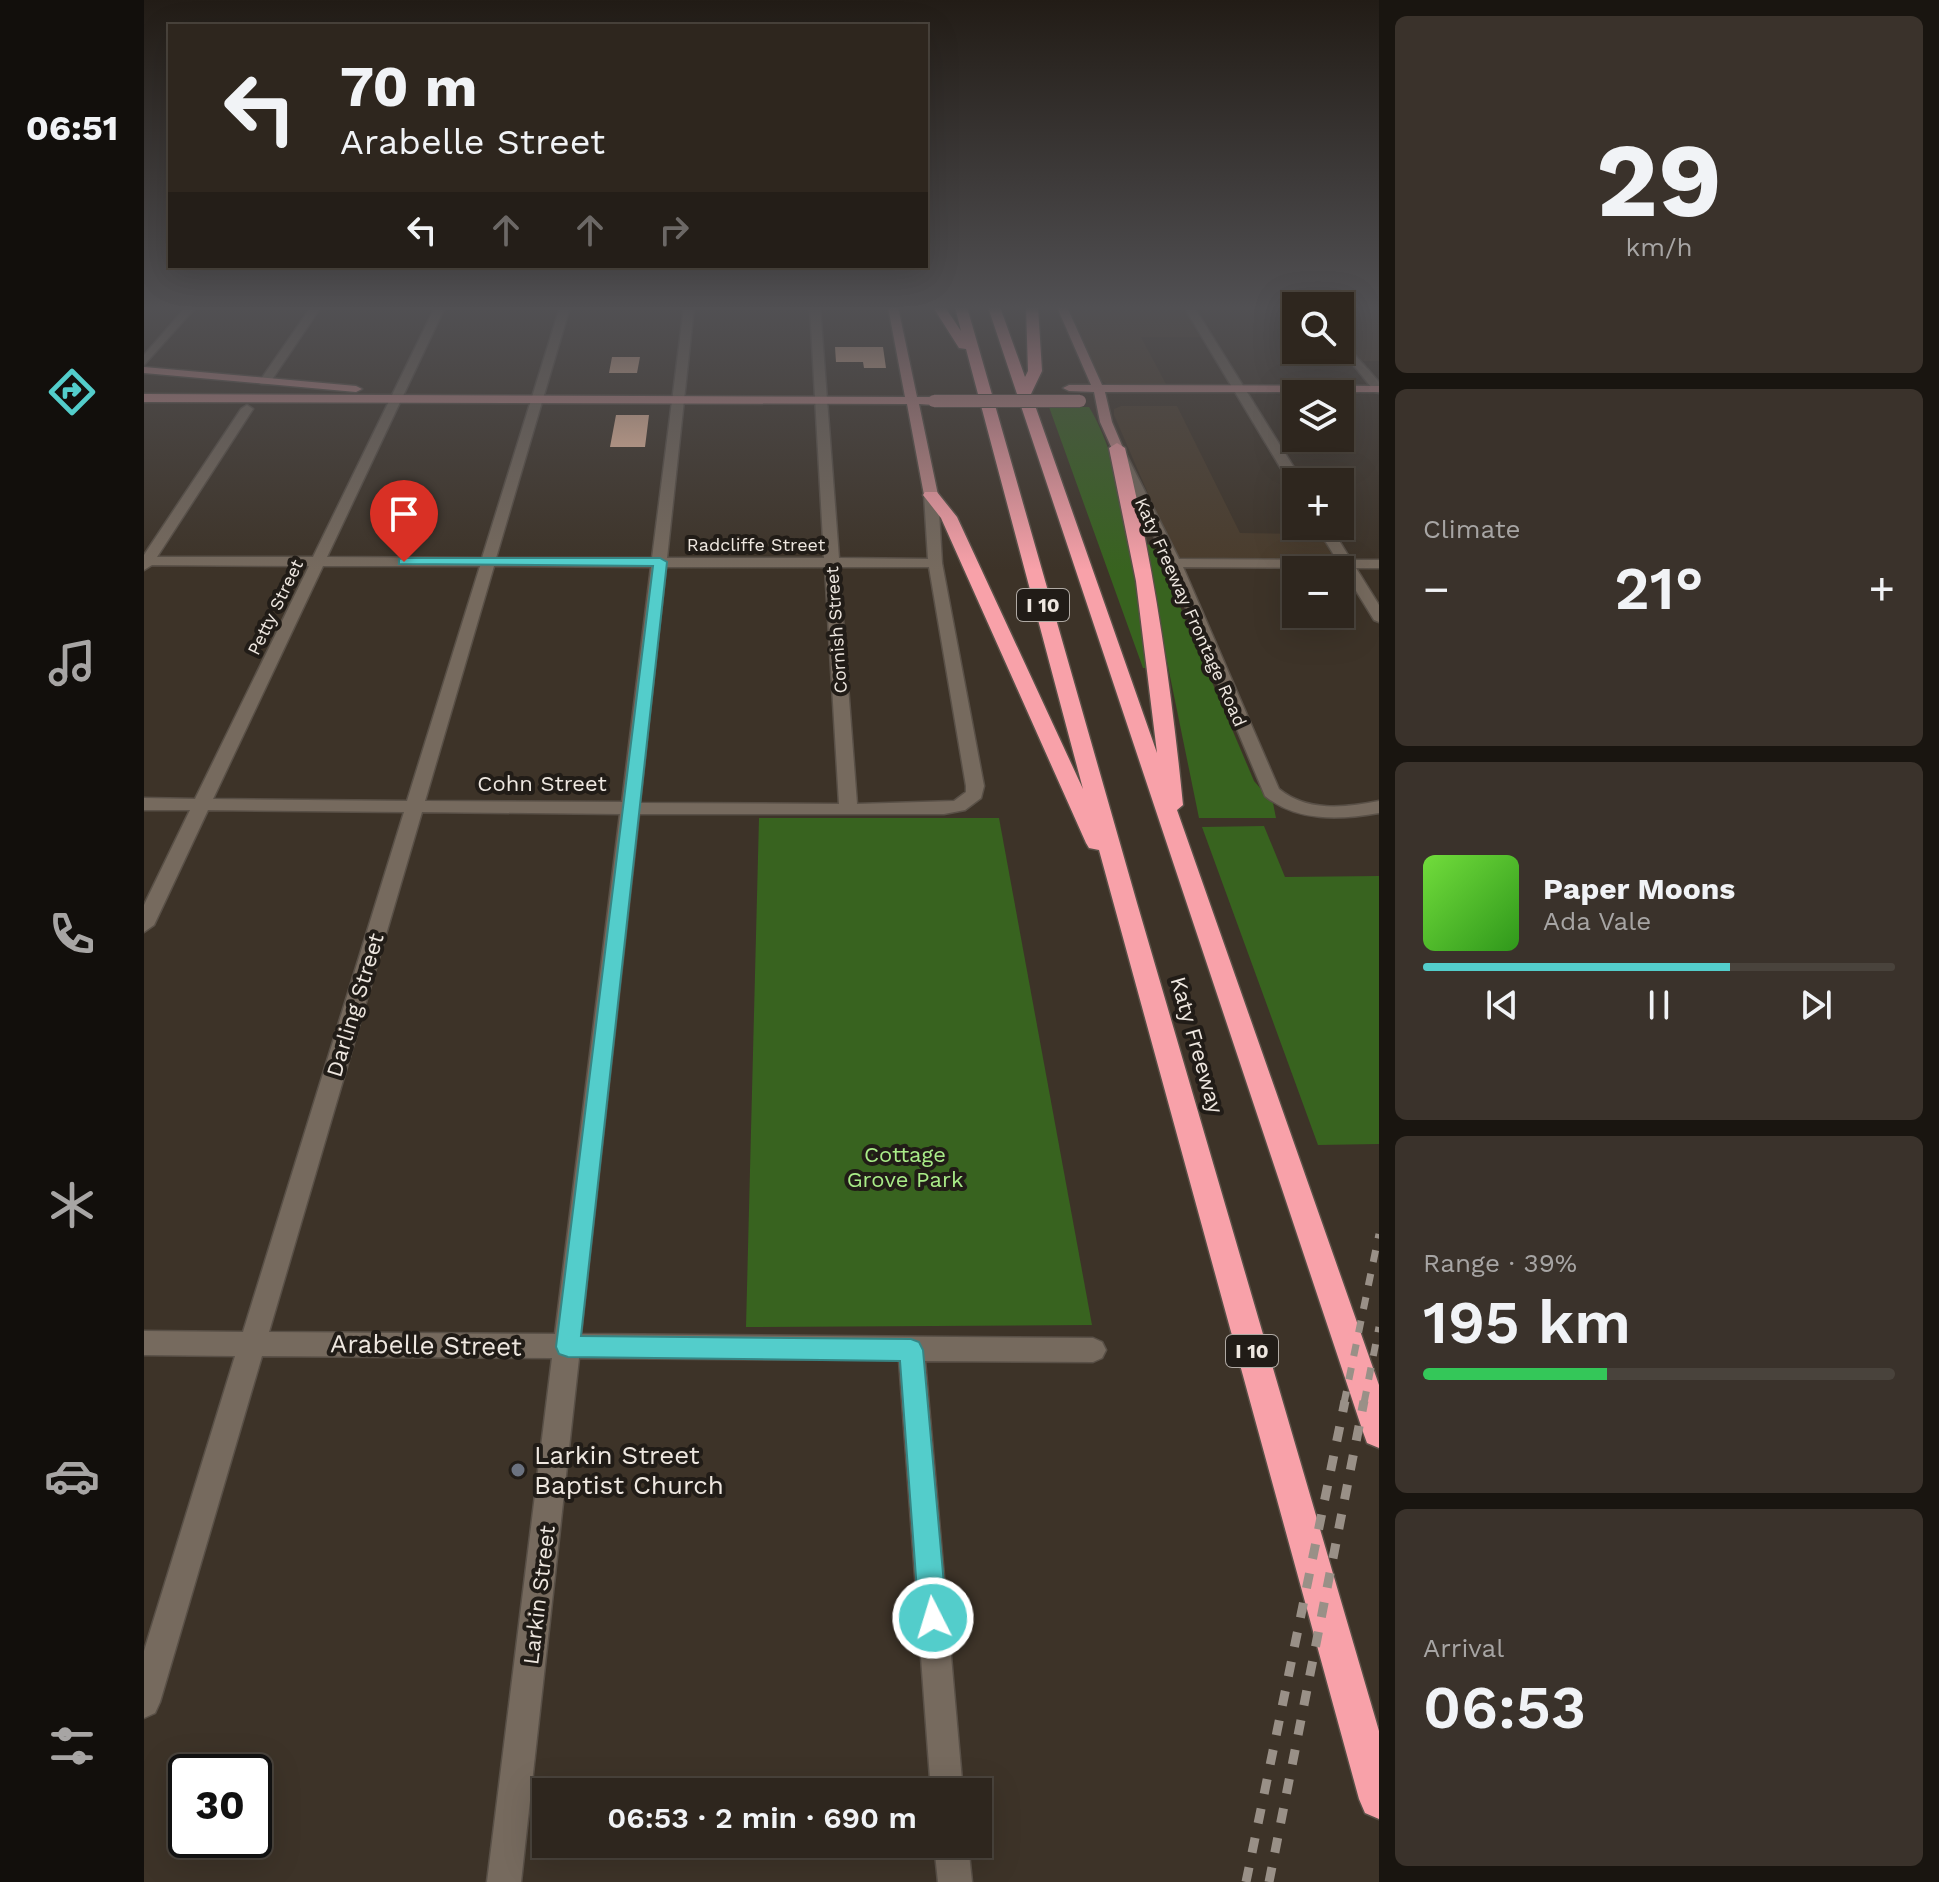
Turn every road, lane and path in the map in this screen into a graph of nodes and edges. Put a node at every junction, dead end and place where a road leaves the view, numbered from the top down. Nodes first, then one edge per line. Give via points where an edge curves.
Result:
1 (353, 395) edge
2 (387, 395) edge
3 (679, 395) junction
4 (821, 395) junction
5 (910, 395) junction
6 (985, 395) edge
7 (1103, 395) edge
8 (1168, 395) edge
9 (1244, 395) edge
10 (398, 396) junction
11 (539, 396) junction
12 (1023, 396) edge
13 (144, 398) edge
14 (1105, 399) junction
15 (1379, 402) edge
16 (1354, 403) edge
17 (144, 409) edge
18 (247, 409) junction
19 (1117, 448) junction
20 (1287, 468) edge
21 (931, 495) junction
22 (319, 562) junction
23 (488, 562) junction
24 (660, 562) junction
25 (832, 562) junction
26 (145, 563) edge
27 (935, 563) junction
28 (1174, 563) junction
29 (1282, 563) edge
30 (1354, 563) edge
31 (1379, 564) edge
32 (1354, 577) edge
33 (1379, 617) edge
34 (144, 804) edge
35 (202, 805) junction
36 (415, 806) junction
37 (1379, 807) edge
38 (631, 808) junction
39 (848, 810) junction
40 (1176, 843) junction
41 (1125, 903) junction
42 (144, 925) edge
43 (144, 1343) edge
44 (252, 1344) junction
45 (568, 1347) junction
46 (911, 1350) junction
47 (1093, 1350) dead end
48 (1379, 1432) edge
49 (144, 1702) edge
50 (946, 1778) edge
51 (1379, 1799) edge
52 (952, 1858) edge
53 (504, 1882) edge
54 (955, 1882) edge

1 - 10 main road
2 - 10 main road
3 - 4 main road
3 - 11 main road
3 - 24 street, Larkin Street
4 - 5 main road
4 - 25 street, Cornish Street
5 - 14 main road, bridge
5 - 21 main road
6 - 41 highway, Katy Freeway / I 10
7 - 14 main road, Katy Freeway Frontage Road
8 - 14 main road
9 - 20 street
10 - 11 main road
10 - 13 main road
10 - 18 main road
10 - 22 street, Petty Street
11 - 23 street, Darling Street
12 - 40 highway, Katy Freeway / I 10
14 - 19 main road, Katy Freeway Frontage Road via 1106,422
15 - 16 main road
17 - 18 main road
18 - 26 street
19 - 28 street, Katy Freeway Frontage Road
19 - 40 highway via 1132,506 1162,689
21 - 27 street
21 - 41 highway via 949,517
22 - 23 street, Radcliffe Street
22 - 26 street, Radcliffe Street
22 - 35 street, Petty Street
23 - 24 street, Radcliffe Street
23 - 36 street, Darling Street
24 - 25 street, Radcliffe Street
24 - 38 street, Larkin Street
25 - 27 street, Radcliffe Street
25 - 39 street, Cornish Street
27 - 39 street, Cohn Street via 975,794 965,803 944,808
28 - 29 street
28 - 37 street, Katy Freeway Frontage Road via 1266,785 1287,804 1313,810
30 - 31 street
32 - 33 street
34 - 35 street, Cohn Street
35 - 36 street, Cohn Street
35 - 42 street, Petty Street
36 - 38 street, Cohn Street
36 - 44 street, Darling Street
38 - 39 street, Cohn Street
38 - 45 street, Larkin Street
40 - 48 highway, Katy Freeway / I 10
41 - 51 highway, Katy Freeway / I 10
43 - 44 street, Arabelle Street
44 - 45 street, Arabelle Street
44 - 49 street, Darling Street
45 - 46 street, Arabelle Street
45 - 53 street, Larkin Street
46 - 47 street, Arabelle Street
46 - 50 street
52 - 54 street

